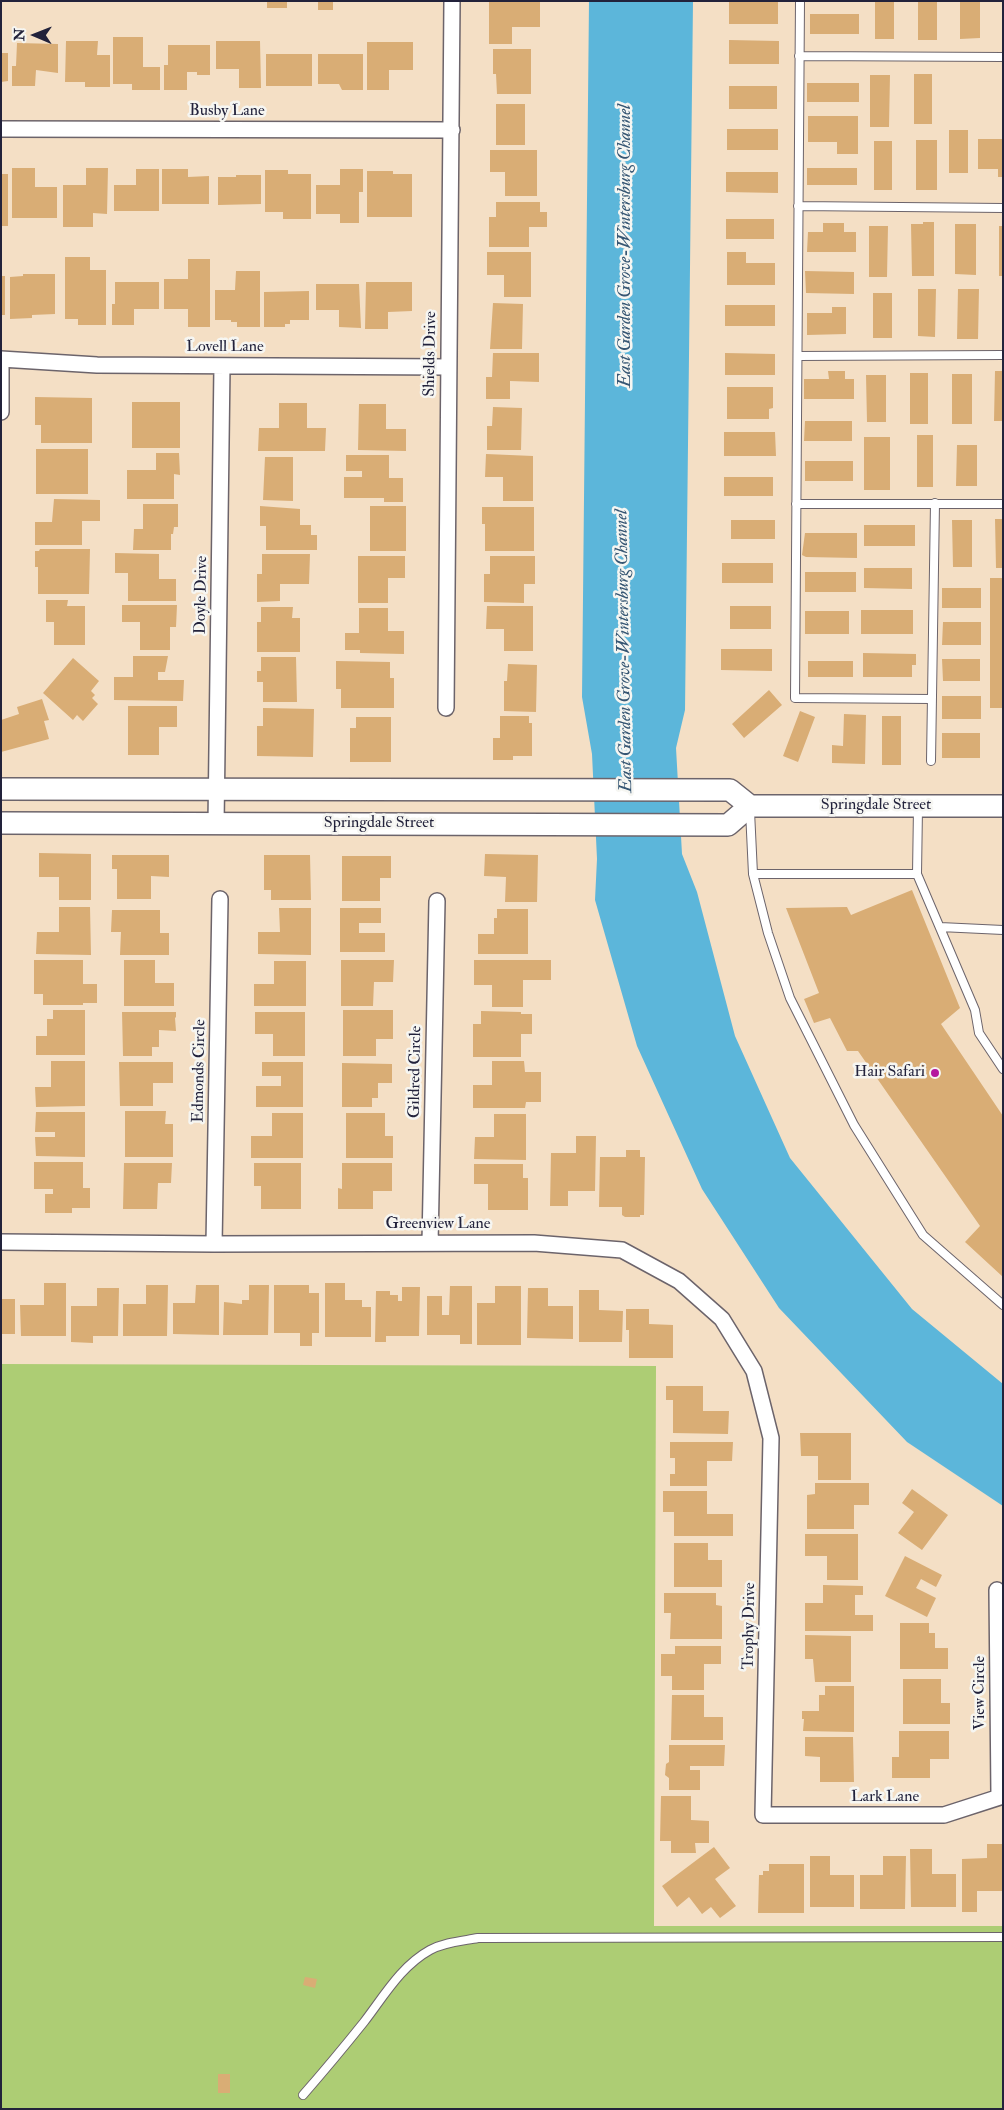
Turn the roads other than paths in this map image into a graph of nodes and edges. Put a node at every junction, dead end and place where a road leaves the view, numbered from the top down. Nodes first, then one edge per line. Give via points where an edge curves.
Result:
1 (452, 1) edge
2 (800, 1) edge
3 (799, 56) junction
4 (1003, 57) edge
5 (1, 129) edge
6 (452, 130) junction
7 (798, 206) junction
8 (1003, 208) edge
9 (1003, 355) edge
10 (798, 356) junction
11 (1, 359) edge
12 (222, 366) junction
13 (448, 366) junction
14 (1, 412) edge
15 (935, 503) junction
16 (796, 504) junction
17 (1003, 504) edge
18 (932, 699) junction
19 (446, 708) dead end
20 (931, 761) dead end
21 (217, 788) junction
22 (1, 789) edge
23 (918, 805) junction
24 (750, 806) junction
25 (1003, 806) edge
26 (1, 823) edge
27 (216, 824) junction
28 (753, 874) junction
29 (917, 874) junction
30 (220, 899) dead end
31 (437, 901) dead end
32 (940, 927) junction
33 (1003, 930) edge
34 (1003, 1069) edge
35 (1, 1242) edge
36 (430, 1243) junction
37 (214, 1244) junction
38 (1003, 1305) edge
39 (771, 1438) joint
40 (997, 1590) dead end
41 (1001, 1796) edge
42 (763, 1815) joint
43 (1003, 1938) edge
44 (303, 2095) dead end

1 - 6 street, Shields Drive
2 - 3 lane
3 - 4 lane
3 - 7 lane
5 - 6 street, Busby Lane
6 - 13 street, Shields Drive
7 - 8 lane
7 - 10 lane
9 - 10 lane
10 - 16 lane
11 - 12 street, Lovell Lane via 97,365
11 - 14 street
12 - 13 street, Lovell Lane
12 - 21 street, Doyle Drive
13 - 19 street, Shields Drive
15 - 16 lane
15 - 17 lane
15 - 18 lane
16 - 18 lane via 795,698
18 - 20 lane
21 - 22 main road
21 - 24 main road via 730,790
21 - 27 street, Doyle Drive
23 - 24 main road, Springdale Street
23 - 25 main road, Springdale Street
23 - 29 lane
24 - 27 main road, Springdale Street via 728,825
24 - 28 lane
26 - 27 main road, Springdale Street
28 - 29 lane
28 - 38 lane via 790,998 854,1125 923,1235
29 - 32 lane
30 - 37 street, Edmonds Circle
31 - 36 street, Gildred Circle
32 - 33 lane
32 - 34 lane via 975,1010 978,1033
35 - 37 street, Greenview Lane
36 - 37 street, Greenview Lane
36 - 39 street, Greenview Lane via 534,1243 622,1250 680,1281 722,1319 754,1371
39 - 42 street, Trophy Drive
40 - 41 street, View Circle
41 - 42 street, Lark Lane via 944,1815
43 - 44 lane via 478,1938 454,1942 432,1948 399,1974

